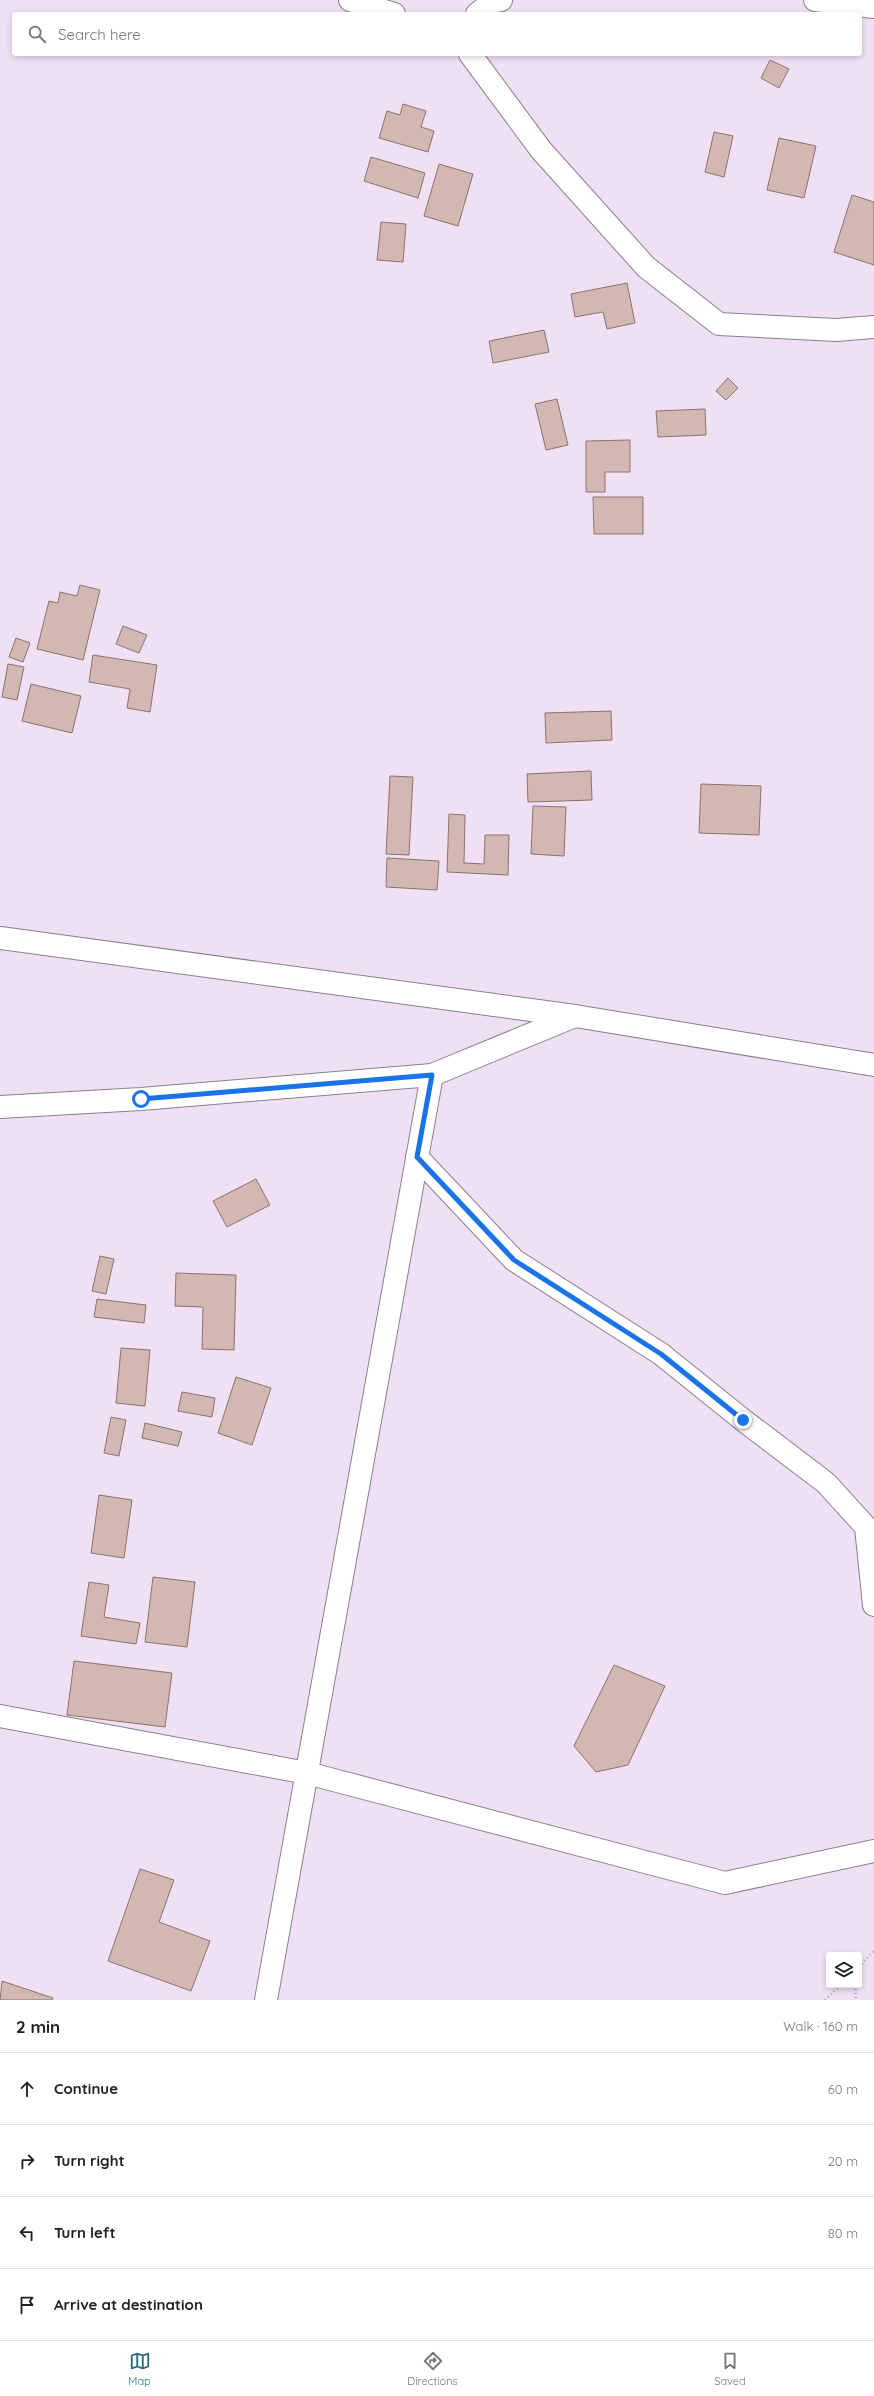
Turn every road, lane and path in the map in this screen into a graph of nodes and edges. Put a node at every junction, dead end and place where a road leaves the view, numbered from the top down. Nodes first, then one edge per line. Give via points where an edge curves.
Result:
1 (350, 0) edge
2 (501, 0) edge
3 (815, 0) edge
4 (874, 7) edge
5 (388, 12) edge
6 (480, 12) edge
7 (471, 56) edge
8 (874, 327) edge
9 (0, 938) edge
10 (575, 1016) junction
11 (874, 1065) edge
12 (432, 1075) junction
13 (0, 1107) edge
14 (417, 1157) junction
15 (870, 1531) edge
16 (874, 1605) edge
17 (0, 1716) edge
18 (307, 1773) junction
19 (874, 1851) edge
20 (874, 1950) edge
21 (862, 1964) edge
22 (838, 1988) edge
23 (855, 1988) edge
24 (266, 2000) edge
25 (825, 2000) edge
26 (856, 2000) edge

1 - 5 main road
2 - 6 main road via 494,1
3 - 4 main road
7 - 8 main road via 541,150 646,267 719,324 836,330
9 - 10 main road
10 - 11 main road
10 - 12 main road
12 - 13 main road via 141,1099
12 - 14 main road
14 - 15 main road via 514,1260 661,1354 826,1483
14 - 18 main road
15 - 16 main road
17 - 18 main road
18 - 19 main road via 726,1883
18 - 24 main road
20 - 21 path
22 - 25 path
23 - 26 path

